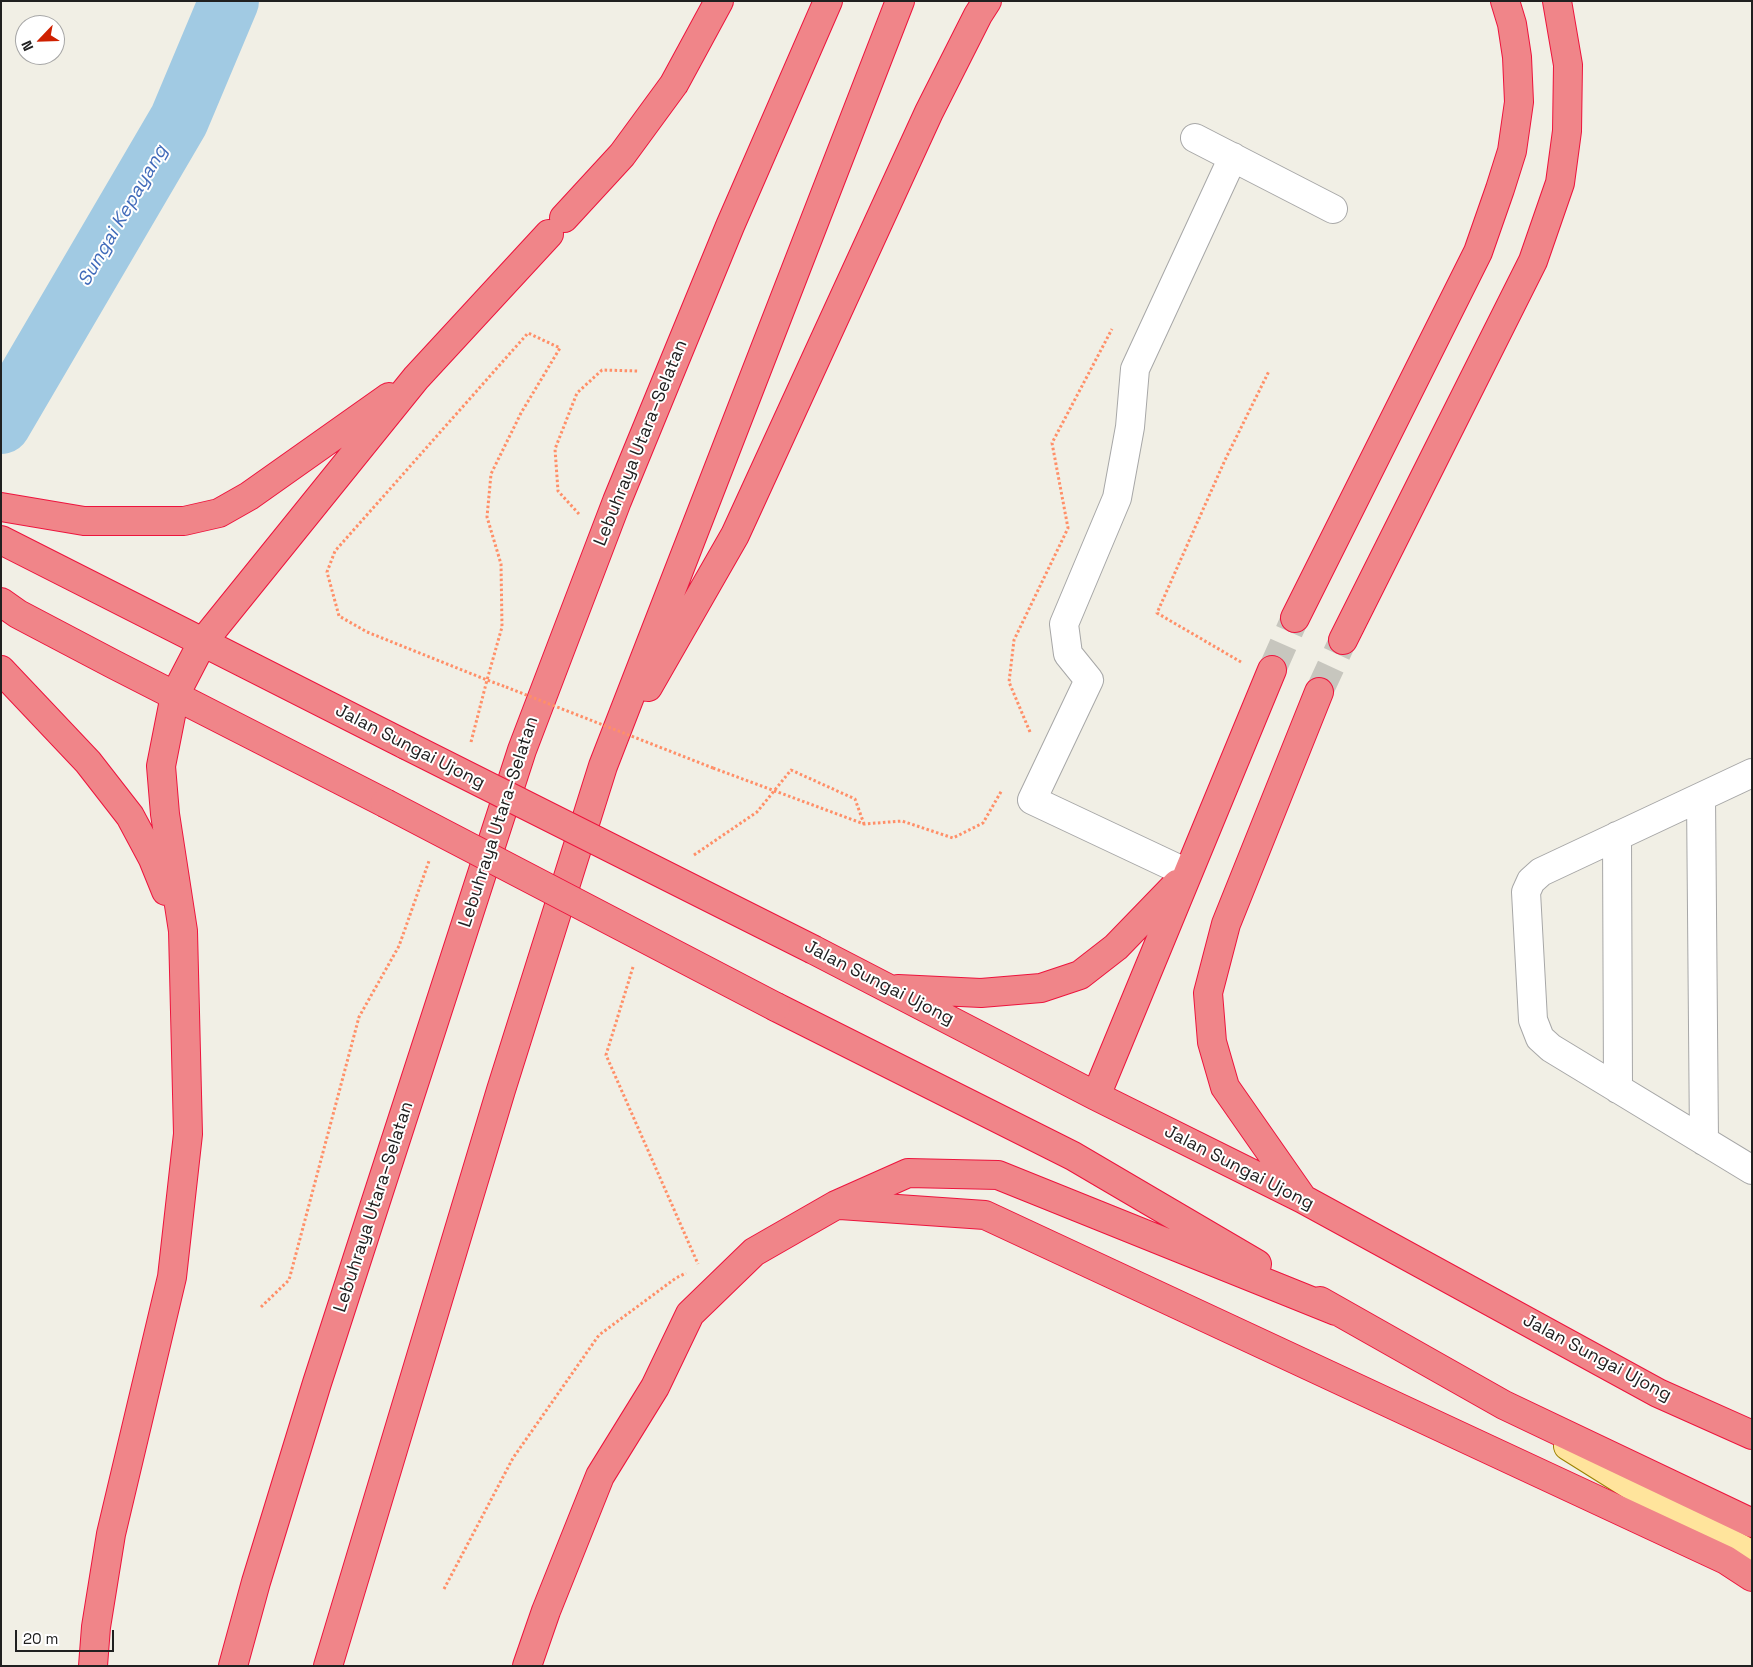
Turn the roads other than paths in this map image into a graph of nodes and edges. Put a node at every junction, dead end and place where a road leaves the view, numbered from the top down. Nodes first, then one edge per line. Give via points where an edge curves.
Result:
1 (720, 1) edge
2 (828, 1) edge
3 (900, 1) edge
4 (987, 1) edge
5 (1505, 1) edge
6 (1556, 1) edge
7 (1195, 138) dead end
8 (1233, 156) junction
9 (1333, 209) dead end
10 (416, 378) junction
11 (1, 507) edge
12 (1, 540) edge
13 (1, 602) edge
14 (1295, 618) tunnel mouth
15 (1343, 640) tunnel mouth
16 (202, 643) junction
17 (1, 670) edge
18 (1272, 670) tunnel mouth
19 (1319, 692) tunnel mouth
20 (175, 695) junction
21 (603, 766) junction
22 (1752, 773) edge
23 (1701, 797) junction
24 (1617, 836) junction
25 (1187, 873) junction
26 (183, 931) junction
27 (890, 989) junction
28 (1618, 1089) junction
29 (1096, 1096) junction
30 (1704, 1141) junction
31 (1752, 1170) edge
32 (1303, 1199) junction
33 (836, 1205) junction
34 (1336, 1311) junction
35 (1504, 1405) junction
36 (1752, 1436) edge
37 (1752, 1523) edge
38 (1752, 1555) edge
39 (1752, 1577) edge
40 (93, 1666) edge
41 (233, 1666) edge
42 (328, 1666) edge
43 (527, 1666) edge

1 - 10 highway via 674,84 622,155
2 - 41 highway, Lebuhraya Utara–Selatan via 730,226 602,537 522,750 317,1383
3 - 21 highway
4 - 21 highway via 929,112 735,535
5 - 14 highway via 1517,57 1519,102 1512,151 1500,189 1478,252
6 - 15 highway via 1568,65 1567,131 1560,183 1533,261
7 - 8 lane
8 - 9 lane
8 - 25 lane via 1135,369 1130,427 1117,498 1064,624 1068,654 1089,680 1032,800
10 - 11 highway via 249,496 219,513 184,521 84,521
10 - 16 highway
12 - 16 highway, Jalan Sungai Ujong
13 - 20 highway via 44,628
16 - 20 highway
16 - 27 highway, Jalan Sungai Ujong, bridge
17 - 26 highway via 88,762 130,816 153,859
18 - 25 highway
19 - 32 highway via 1226,924 1208,993 1212,1042 1225,1087
20 - 26 highway via 161,766
20 - 34 highway, bridge via 776,1007 1073,1156
21 - 42 highway via 501,1090
22 - 23 lane
23 - 24 lane
23 - 30 lane
24 - 28 lane
24 - 28 lane via 1542,872 1531,881 1526,892 1534,1020 1540,1038
25 - 27 highway via 1116,948 1080,975 1041,988 981,993
25 - 29 highway
26 - 40 highway via 188,1134 172,1277 111,1534
27 - 29 highway, Jalan Sungai Ujong
28 - 30 lane
29 - 32 highway, Jalan Sungai Ujong
30 - 31 lane
32 - 36 highway, Jalan Sungai Ujong via 1658,1393
33 - 34 highway via 908,1173 998,1175
33 - 39 highway via 985,1215 1726,1560
33 - 43 highway via 754,1252 690,1314 654,1387 600,1476
34 - 35 highway
35 - 37 highway
35 - 38 main road via 1660,1503

